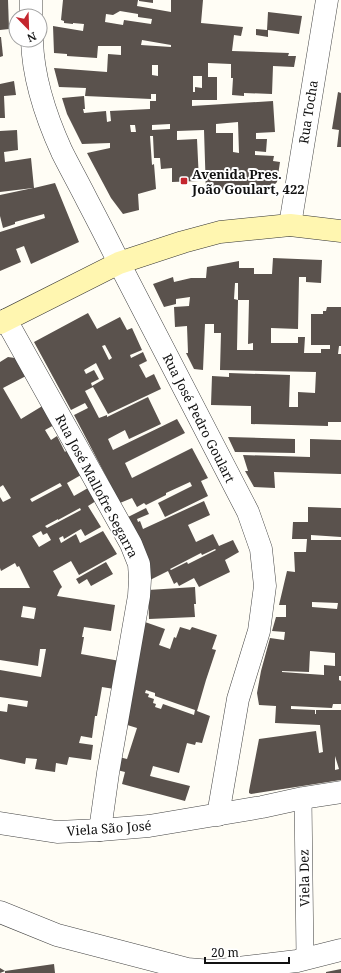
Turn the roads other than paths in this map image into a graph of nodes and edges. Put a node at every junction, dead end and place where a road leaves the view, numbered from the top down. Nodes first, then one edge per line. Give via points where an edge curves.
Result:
1 (327, 0) edge
2 (32, 48) edge
3 (290, 225) junction
4 (341, 231) edge
5 (119, 263) junction
6 (3, 321) edge
7 (341, 792) edge
8 (303, 798) junction
9 (218, 815) junction
10 (0, 822) edge
11 (100, 830) junction
12 (0, 912) edge
13 (341, 950) edge
14 (305, 958) junction

1 - 3 street, Rua Tocha
2 - 5 street, Rua José Pedro Goulart via 38,86 47,116 62,152
3 - 4 main road
3 - 5 main road via 220,232
5 - 6 main road
5 - 9 street, Rua José Pedro Goulart via 248,512 261,549 265,586 259,631 238,700
6 - 11 street, Rua José Mallofre Segarra via 131,544 139,564 139,596
7 - 8 street, Viela São José
8 - 9 street, Viela São José
8 - 14 lane, Viela Dez
9 - 11 street, Viela São José via 148,826
10 - 11 street, Viela São José via 57,832
12 - 14 street via 57,935 187,969 212,971
13 - 14 street

